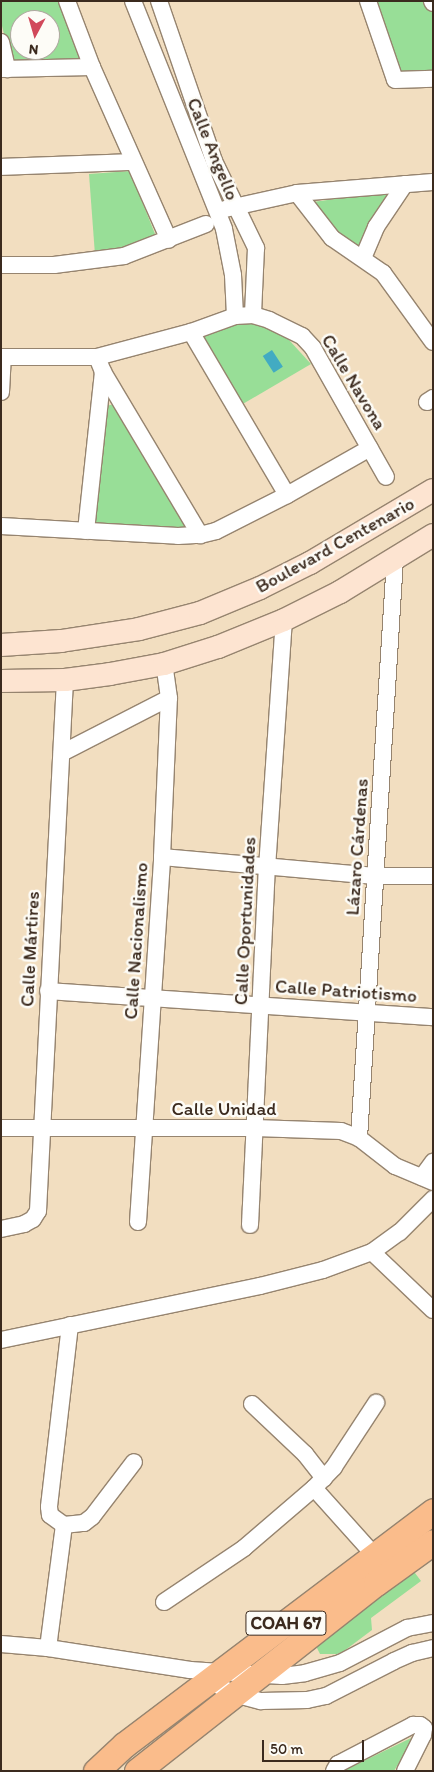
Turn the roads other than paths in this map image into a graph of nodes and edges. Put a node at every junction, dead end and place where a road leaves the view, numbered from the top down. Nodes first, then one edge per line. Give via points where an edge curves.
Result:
1 (68, 1) edge
2 (133, 1) edge
3 (159, 1) edge
4 (368, 1) edge
5 (1, 42) edge
6 (92, 67) junction
7 (4, 69) edge
8 (433, 79) edge
9 (133, 162) junction
10 (1, 167) edge
11 (433, 182) edge
12 (405, 184) junction
13 (297, 193) junction
14 (235, 206) junction
15 (211, 217) junction
16 (169, 240) junction
17 (363, 258) junction
18 (1, 265) edge
19 (254, 315) junction
20 (234, 316) junction
21 (192, 332) junction
22 (433, 342) edge
23 (2, 357) edge
24 (100, 365) junction
25 (1, 392) edge
26 (370, 448) junction
27 (386, 477) dead end
28 (433, 490) edge
29 (287, 495) junction
30 (1, 526) edge
31 (86, 531) junction
32 (200, 535) junction
33 (433, 535) edge
34 (395, 559) junction
35 (284, 620) junction
36 (1, 645) edge
37 (164, 664) junction
38 (64, 680) junction
39 (1, 682) edge
40 (168, 698) junction
41 (62, 753) junction
42 (162, 857) junction
43 (267, 868) junction
44 (375, 876) junction
45 (433, 876) edge
46 (48, 992) junction
47 (152, 998) junction
48 (261, 1006) junction
49 (367, 1012) junction
50 (433, 1017) edge
51 (41, 1127) junction
52 (1, 1128) edge
53 (143, 1128) junction
54 (255, 1128) junction
55 (359, 1138) junction
56 (433, 1162) edge
57 (428, 1179) edge
58 (433, 1199) edge
59 (138, 1222) dead end
60 (250, 1225) dead end
61 (1, 1229) edge
62 (372, 1252) junction
63 (433, 1310) edge
64 (70, 1325) junction
65 (1, 1340) edge
66 (376, 1403) dead end
67 (252, 1404) dead end
68 (134, 1462) dead end
69 (319, 1483) junction
70 (433, 1511) edge
71 (64, 1525) junction
72 (433, 1542) edge
73 (371, 1568) junction
74 (164, 1602) dead end
75 (433, 1623) edge
76 (407, 1628) junction
77 (1, 1644) edge
78 (48, 1648) junction
79 (433, 1648) edge
80 (412, 1653) junction
81 (305, 1673) junction
82 (206, 1674) junction
83 (259, 1674) junction
84 (234, 1694) junction
85 (307, 1700) junction
86 (96, 1771) edge
87 (137, 1771) edge
88 (334, 1771) edge
89 (404, 1771) edge

1 - 6 street
2 - 15 street, Calle Angello
3 - 14 street, Calle Angello via 214,161
4 - 8 street via 395,80
5 - 7 street
6 - 7 street
6 - 9 street
9 - 10 street
9 - 16 street
11 - 12 street
12 - 13 street
12 - 17 street via 376,228
13 - 14 street
13 - 17 street via 332,238
14 - 15 street
14 - 19 street, Calle Angello via 256,248
15 - 16 street
15 - 20 street, Calle Angello via 231,257
16 - 18 street via 124,256 89,262
17 - 22 street via 388,279
19 - 20 street, Calle Navona
19 - 26 street, Calle Navona via 282,324 308,342
20 - 21 street, Calle Navona
21 - 24 street, Calle Navona
21 - 29 street
23 - 24 street, Calle Navona
23 - 25 street, Calle Navona
24 - 31 street
24 - 32 street
26 - 27 street, Calle Navona
26 - 29 street, Calle Navona
28 - 36 main road, Boulevard Centenario via 310,563 200,613 140,629 61,641
29 - 32 street, Calle Navona via 216,531
30 - 31 street, Calle Navona
31 - 32 street, Calle Navona
33 - 34 main road, Boulevard Centenario
34 - 35 main road, Boulevard Centenario
34 - 44 street, Lázaro Cárdenas
35 - 37 main road, Boulevard Centenario via 218,647
35 - 43 street, Calle Oportunidades
37 - 38 main road, Boulevard Centenario
37 - 40 street, Calle Nacionalismo
38 - 39 main road, Boulevard Centenario
38 - 41 street, Calle Mártires
40 - 41 street
40 - 42 street, Calle Nacionalismo
41 - 46 street, Calle Mártires
42 - 43 street
42 - 47 street, Calle Nacionalismo
43 - 44 street
43 - 48 street, Calle Oportunidades
44 - 45 street
44 - 49 street, Lázaro Cárdenas
46 - 47 street, Calle Patriotismo
46 - 51 street, Calle Mártires
47 - 48 street, Calle Patriotismo
47 - 53 street, Calle Nacionalismo
48 - 49 street, Calle Patriotismo
48 - 54 street, Calle Oportunidades
49 - 50 street, Calle Patriotismo
49 - 55 street, Lázaro Cárdenas
51 - 52 street, Calle Unidad
51 - 53 street, Calle Unidad
51 - 61 street, Calle Mártires via 38,1211 32,1219
53 - 54 street, Calle Unidad
53 - 59 street, Calle Nacionalismo
54 - 55 street, Calle Unidad via 341,1131
54 - 60 street, Calle Oportunidades
55 - 57 street, Calle Unidad via 395,1166
56 - 57 street
58 - 62 street via 400,1232
62 - 63 street
62 - 64 street via 323,1270 260,1286
64 - 65 street
64 - 71 street via 49,1507 50,1514
66 - 69 street
67 - 69 street via 305,1454
68 - 71 street via 92,1517 84,1523
69 - 73 street
69 - 74 street via 244,1548
70 - 73 main road, COAH 67
71 - 78 street
72 - 73 main road, COAH 67
73 - 82 main road, COAH 67
73 - 83 main road, COAH 67
75 - 76 street
76 - 80 street
76 - 81 street via 340,1662
77 - 78 street
78 - 82 street
79 - 80 street
80 - 85 street via 343,1689
81 - 83 street
81 - 85 street
82 - 83 street
82 - 84 street
82 - 86 main road, COAH 67
83 - 84 main road, COAH 67
84 - 85 street via 261,1701
84 - 87 main road, COAH 67
88 - 89 street via 338,1764 413,1725 420,1725 424,1728 423,1735

